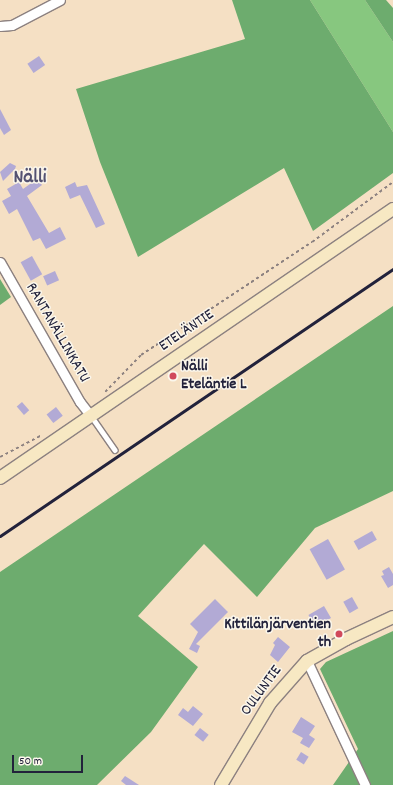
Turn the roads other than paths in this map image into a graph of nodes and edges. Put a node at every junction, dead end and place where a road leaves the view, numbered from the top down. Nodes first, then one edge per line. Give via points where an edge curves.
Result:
1 (60, 0) edge
2 (0, 26) edge
3 (393, 209) edge
4 (0, 262) edge
5 (91, 416) junction
6 (115, 450) dead end
7 (0, 478) edge
8 (393, 617) edge
9 (307, 661) junction
10 (221, 785) edge
11 (365, 785) edge

1 - 2 street via 12,25
3 - 5 main road, ETELÄNTIE
4 - 5 street, RANTANÄLLINKATU via 80,402
5 - 6 lane
5 - 7 main road, ETELÄNTIE
8 - 9 main road, OULUNTIE
9 - 10 main road, OULUNTIE via 270,703
9 - 11 street

